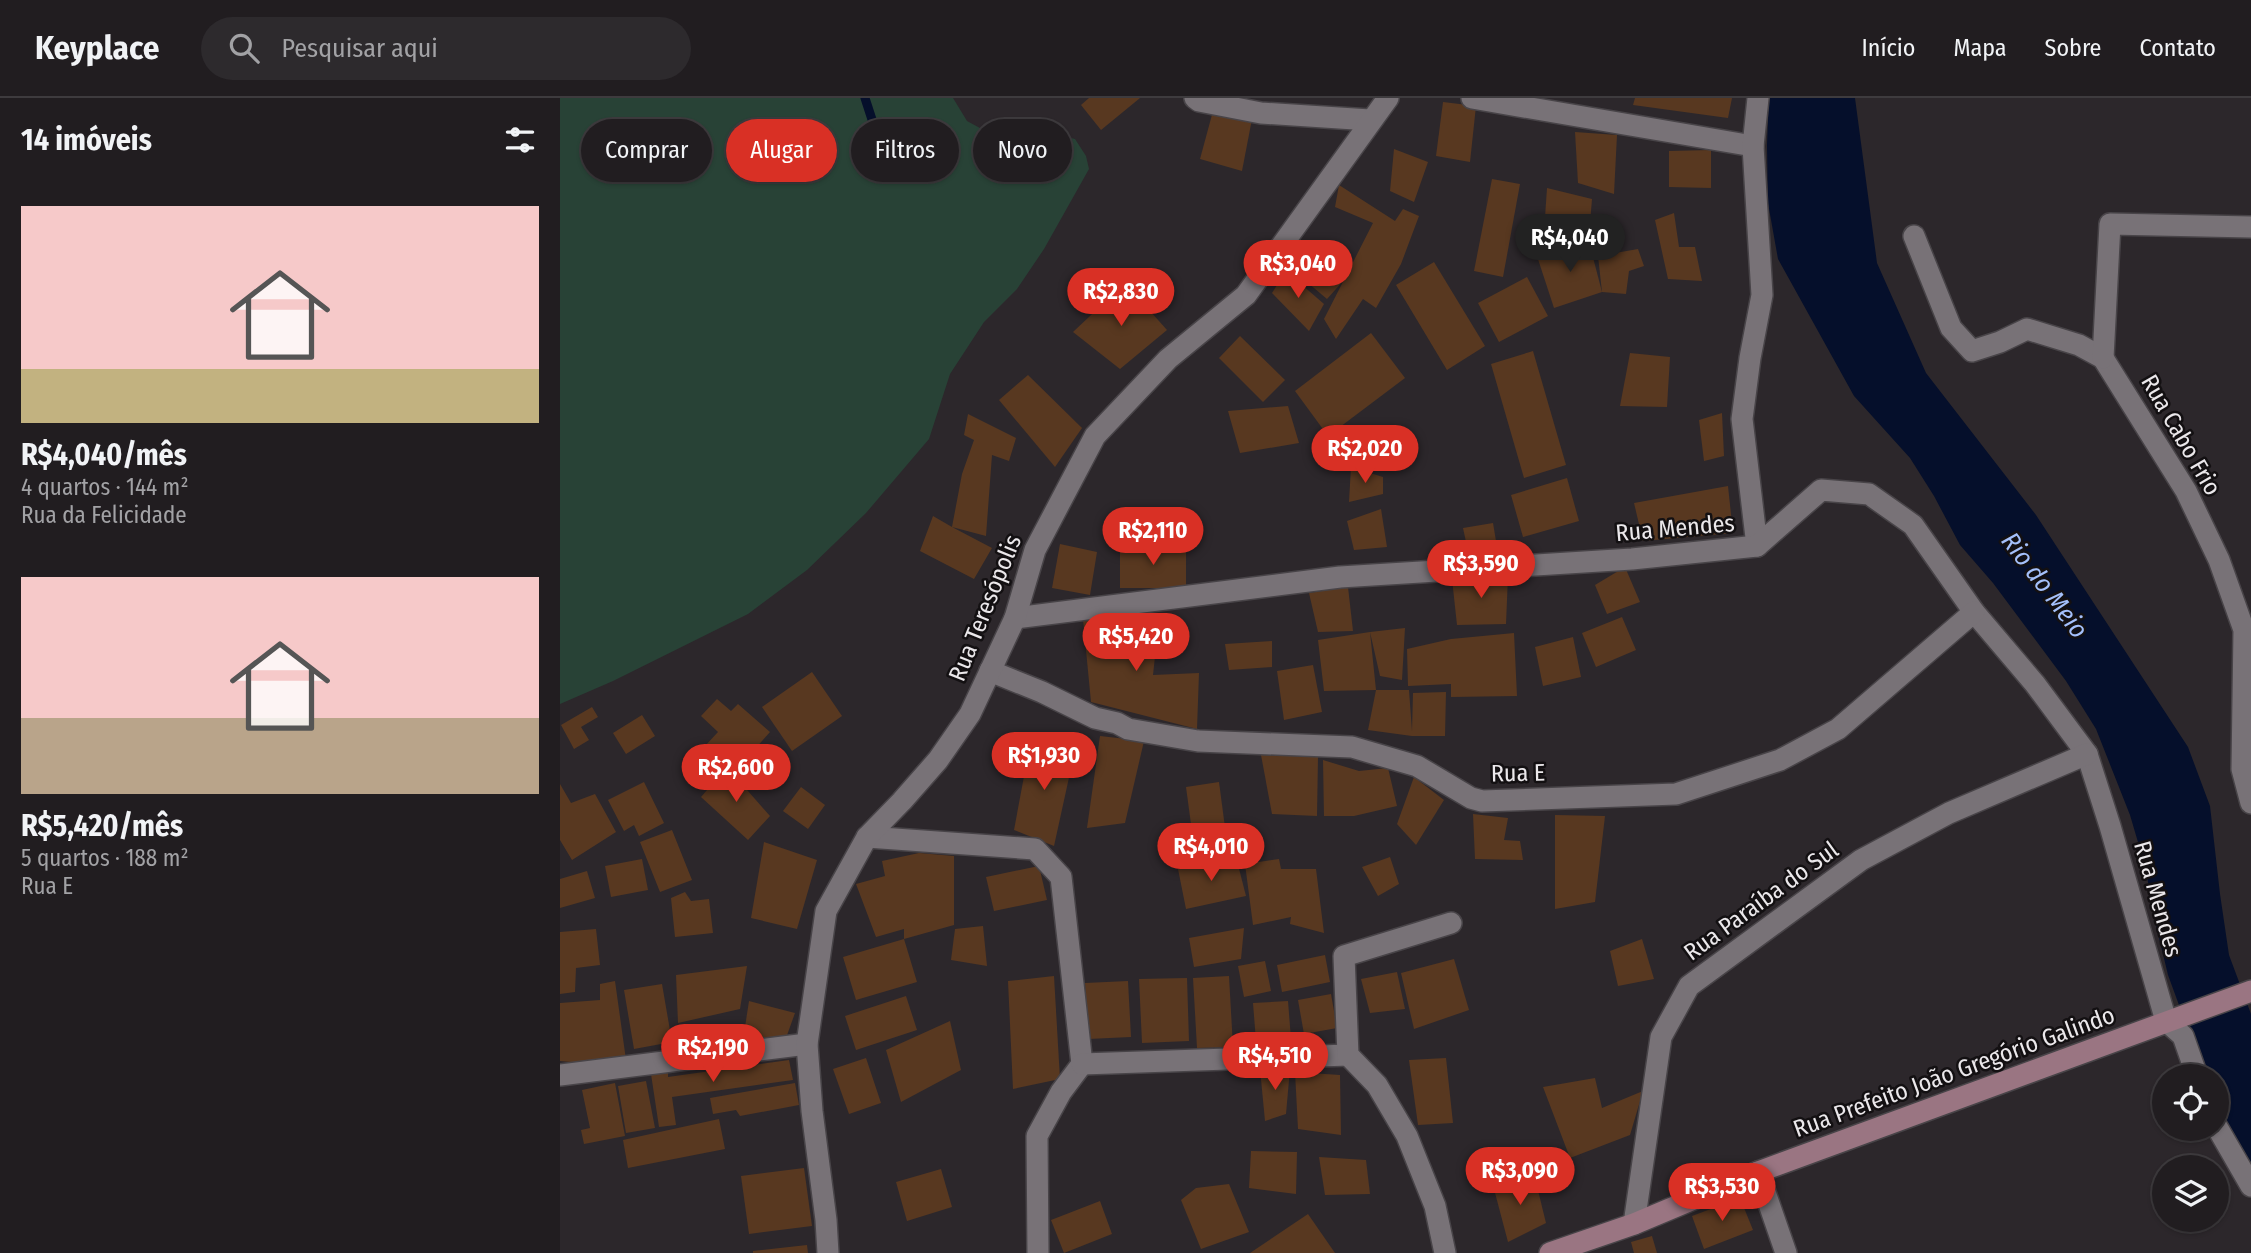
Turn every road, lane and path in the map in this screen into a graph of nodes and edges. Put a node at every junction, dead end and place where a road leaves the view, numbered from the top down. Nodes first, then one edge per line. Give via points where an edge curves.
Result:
1 (1195, 98) edge
2 (1388, 98) edge
3 (1472, 98) edge
4 (1758, 98) edge
5 (1370, 120) junction
6 (1753, 146) junction
7 (2251, 227) edge
8 (1914, 236) dead end
9 (2103, 358) junction
10 (1757, 546) junction
11 (1973, 612) junction
12 (1015, 618) junction
13 (990, 671) junction
14 (2087, 754) junction
15 (2251, 803) edge
16 (867, 837) junction
17 (1451, 923) dead end
18 (2251, 991) edge
19 (2174, 1018) junction
20 (807, 1044) junction
21 (1348, 1055) junction
22 (1082, 1064) junction
23 (2193, 1064) edge
24 (560, 1075) edge
25 (2225, 1141) edge
26 (1758, 1172) junction
27 (2251, 1186) edge
28 (1634, 1224) junction
29 (828, 1253) edge
30 (1038, 1253) edge
31 (1445, 1253) edge
32 (1549, 1253) edge
33 (1786, 1253) edge

1 - 5 street via 1261,113
2 - 5 street, Rua Teresópolis
3 - 6 street
4 - 6 street
5 - 12 street, Rua Teresópolis via 1246,295 1168,359 1095,436 1035,550
6 - 10 street via 1762,295 1742,419
7 - 9 street via 2110,225
8 - 9 street via 1951,328 1972,351 2027,330 2079,345
9 - 15 street, Rua Cabo Frio via 2186,491 2219,560 2244,630 2242,769
10 - 11 street, Rua Mendes via 1821,490 1869,494 1913,525
10 - 12 street, Rua Mendes via 1340,578
11 - 13 street, Rua E via 1838,729 1780,760 1676,794 1482,801 1417,766 1352,747 1198,741 1128,729 1095,719
11 - 14 street, Rua Mendes
12 - 13 street, Rua Teresópolis
13 - 16 street, Rua Teresópolis via 970,714 937,760
14 - 19 street, Rua Mendes
14 - 28 street, Rua Paraíba do Sul via 1949,813 1860,860 1689,986 1661,1037
16 - 20 street, Rua Teresópolis via 826,911
16 - 22 street via 1035,849 1061,877
17 - 21 street via 1343,956
18 - 19 main road, Rua Prefeito João Gregório Galindo
19 - 23 street
19 - 26 main road, Rua Prefeito João Gregório Galindo
20 - 24 street
20 - 29 street, Rua Teresópolis
21 - 22 street
21 - 31 street via 1377,1085 1407,1136 1435,1206
22 - 30 street via 1037,1136
25 - 27 street
26 - 28 main road, Rua Prefeito João Gregório Galindo
26 - 33 street
28 - 32 main road, Rua Prefeito João Gregório Galindo

